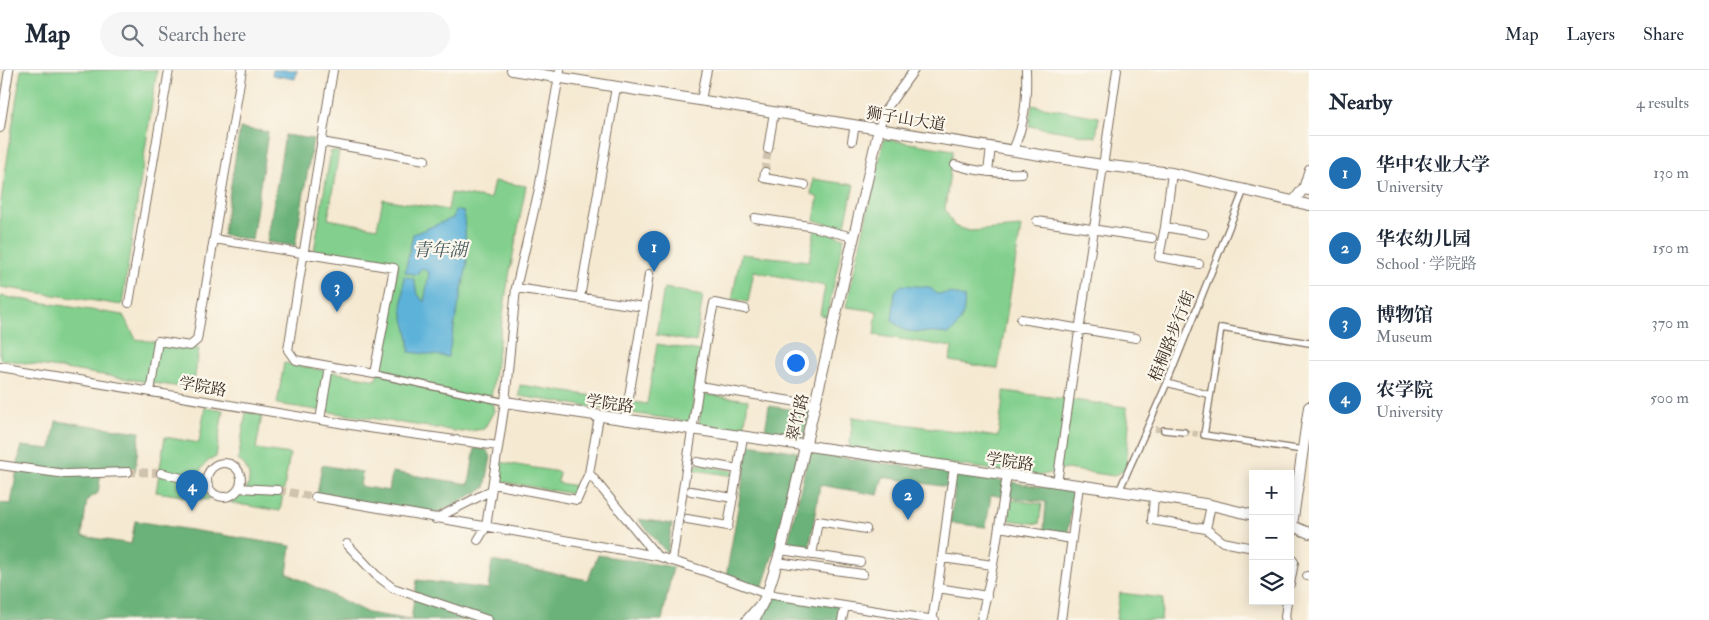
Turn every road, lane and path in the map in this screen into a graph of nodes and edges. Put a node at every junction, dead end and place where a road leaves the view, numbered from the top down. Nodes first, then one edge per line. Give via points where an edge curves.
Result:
1 (9, 70) edge
2 (169, 70) edge
3 (242, 70) edge
4 (333, 70) edge
5 (512, 70) edge
6 (707, 70) edge
7 (914, 70) edge
8 (1026, 70) edge
9 (1117, 70) edge
10 (559, 74) edge
11 (616, 87) junction
12 (702, 100) junction
13 (774, 112) junction
14 (855, 125) junction
15 (0, 128) edge
16 (879, 129) junction
17 (852, 141) dead end
18 (321, 142) junction
19 (991, 147) junction
20 (768, 150) tunnel mouth
21 (1013, 150) junction
22 (425, 160) dead end
23 (1102, 165) junction
24 (956, 166) dead end
25 (1309, 169) edge
26 (765, 172) dead end
27 (988, 172) junction
28 (1022, 173) dead end
29 (1172, 173) junction
30 (805, 185) dead end
31 (1306, 189) edge
32 (1244, 190) junction
33 (1294, 201) junction
34 (1309, 205) edge
35 (755, 218) dead end
36 (1037, 220) dead end
37 (1165, 227) junction
38 (1094, 229) junction
39 (1204, 234) dead end
40 (853, 237) junction
41 (1152, 238) dead end
42 (214, 239) junction
43 (304, 253) junction
44 (1199, 264) dead end
45 (649, 274) dead end
46 (516, 288) junction
47 (580, 298) junction
48 (129, 303) dead end
49 (644, 308) junction
50 (745, 309) dead end
51 (1021, 319) dead end
52 (1080, 328) junction
53 (1136, 338) dead end
54 (1309, 343) edge
55 (329, 366) junction
56 (0, 367) edge
57 (374, 374) junction
58 (1167, 383) junction
59 (699, 386) junction
60 (150, 392) junction
61 (1210, 395) junction
62 (505, 402) junction
63 (816, 405) junction
64 (1309, 407) edge
65 (599, 417) junction
66 (320, 420) junction
67 (625, 420) junction
68 (1147, 428) junction
69 (1155, 429) tunnel mouth
70 (692, 430) junction
71 (1164, 430) tunnel mouth
72 (1184, 432) tunnel mouth
73 (744, 438) junction
74 (498, 446) junction
75 (806, 446) junction
76 (1303, 450) junction
77 (0, 456) edge
78 (697, 462) dead end
79 (4, 466) edge
80 (738, 468) junction
81 (954, 468) junction
82 (128, 472) tunnel mouth
83 (161, 473) tunnel mouth
84 (589, 473) junction
85 (1007, 476) junction
86 (1057, 483) junction
87 (207, 484) junction
88 (1079, 486) junction
89 (239, 488) junction
90 (492, 488) junction
91 (278, 490) tunnel mouth
92 (692, 491) dead end
93 (1119, 491) junction
94 (315, 497) tunnel mouth
95 (733, 498) junction
96 (1154, 498) junction
97 (1211, 505) junction
98 (1249, 514) edge
99 (1293, 515) edge
100 (435, 519) junction
101 (686, 519) dead end
102 (1294, 526) edge
103 (486, 527) junction
104 (1000, 527) junction
105 (866, 529) dead end
106 (1206, 529) junction
107 (1309, 532) edge
108 (1072, 539) junction
109 (478, 540) dead end
110 (348, 544) dead end
111 (1249, 547) edge
112 (781, 550) junction
113 (812, 555) junction
114 (657, 556) junction
115 (942, 558) junction
116 (672, 561) junction
117 (777, 562) junction
118 (860, 562) dead end
119 (993, 565) junction
120 (863, 574) dead end
121 (938, 588) junction
122 (767, 594) junction
123 (987, 596) junction
124 (1286, 605) edge
125 (845, 606) junction
126 (488, 620) edge
127 (746, 620) edge
128 (754, 620) edge
129 (842, 620) edge
130 (934, 620) edge
131 (980, 620) edge
132 (1062, 620) edge
133 (1286, 620) edge

1 - 15 street
2 - 48 street
3 - 42 street
4 - 18 street
5 - 10 street, 狮子山大道
6 - 12 street
7 - 16 street via 884,112
8 - 21 street via 1026,101
9 - 23 street
10 - 11 street, 狮子山大道
10 - 46 street via 539,189
11 - 12 street, 狮子山大道
11 - 47 street
12 - 13 street, 狮子山大道
13 - 14 street, 狮子山大道
13 - 20 street
14 - 16 street, 狮子山大道
14 - 17 street
16 - 19 street, 狮子山大道
16 - 40 street, 翠竹路
18 - 22 street
18 - 43 street
19 - 21 street, 狮子山大道
19 - 27 street
21 - 23 street, 狮子山大道
23 - 29 street, 狮子山大道
23 - 38 street
24 - 27 street
25 - 31 street
26 - 30 street via 764,178
27 - 28 street
29 - 32 street, 狮子山大道
29 - 37 street
31 - 33 street
32 - 33 street, 狮子山大道
32 - 58 street, 梧桐路步行街
33 - 34 street, 狮子山大道
35 - 40 street
36 - 38 street
37 - 39 street
37 - 44 street via 1159,258
38 - 41 street
38 - 52 street
40 - 63 street, 翠竹路
42 - 43 street
42 - 60 street via 197,340 190,346 158,341
43 - 55 street via 288,350 295,360
43 - 57 street via 394,268
45 - 49 street
46 - 47 street
46 - 62 street
47 - 49 street
49 - 67 street
50 - 59 street via 714,303
51 - 52 street
52 - 53 street
52 - 86 street
54 - 61 street via 1222,328
55 - 57 street
55 - 66 street
56 - 60 street, 学院路
57 - 62 street
58 - 61 street
58 - 68 street, 梧桐路步行街
59 - 63 street
59 - 70 street
60 - 66 street, 学院路
61 - 76 street via 1201,435
62 - 65 street, 学院路
62 - 74 street
63 - 75 street, 翠竹路
64 - 76 street
65 - 67 street, 学院路
65 - 84 street
66 - 74 street, 学院路
67 - 70 street, 学院路
68 - 69 street
68 - 93 street, 梧桐路步行街
70 - 73 street, 学院路
70 - 116 street
71 - 72 street
73 - 75 street, 学院路
73 - 80 street
74 - 90 street
75 - 81 street, 学院路
75 - 112 street, 翠竹路
76 - 99 street
77 - 79 street
78 - 80 street
79 - 82 street via 66,474
80 - 95 street
81 - 85 street, 学院路
81 - 115 street
83 - 87 street
84 - 90 street via 577,500
84 - 114 street
85 - 86 street, 学院路
85 - 104 street
86 - 88 street, 学院路
87 - 89 street via 214,494 225,497
87 - 89 street via 211,468 226,463 232,464 239,472
88 - 93 street, 学院路
88 - 108 street
89 - 91 street
90 - 100 street
90 - 103 street
92 - 95 street
93 - 96 street, 学院路
94 - 100 street
95 - 101 street via 728,526
96 - 97 street, 学院路
96 - 106 street via 1152,520
97 - 98 street, 学院路
97 - 106 street
100 - 103 street
102 - 107 street
103 - 109 street
103 - 114 street
104 - 108 street
104 - 119 street
105 - 113 street via 818,521
106 - 111 street via 1223,542
108 - 132 street
110 - 126 street via 376,575 393,588
112 - 113 street
112 - 117 street, 翠竹路
113 - 118 street
114 - 116 street
115 - 119 street
115 - 121 street
116 - 122 street
117 - 120 street
117 - 122 street, 翠竹路
119 - 123 street
121 - 123 street
121 - 130 street
122 - 125 street
122 - 127 street
122 - 128 street, 翠竹路
123 - 131 street
124 - 133 street
125 - 129 street
125 - 130 street

